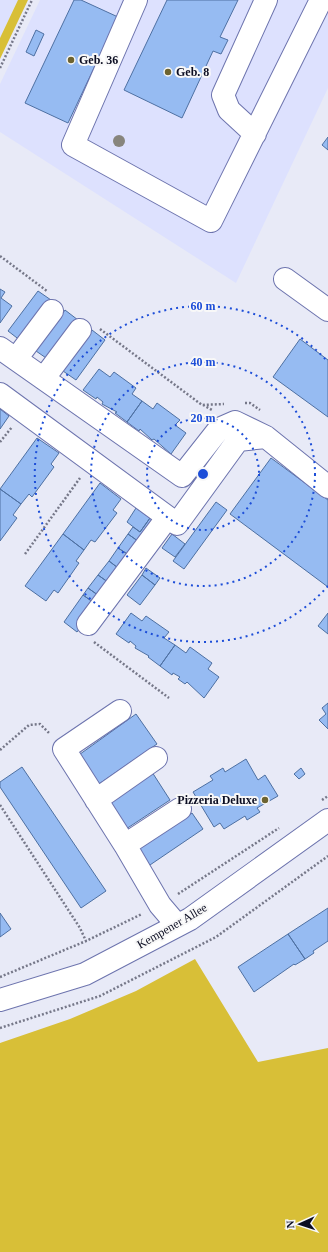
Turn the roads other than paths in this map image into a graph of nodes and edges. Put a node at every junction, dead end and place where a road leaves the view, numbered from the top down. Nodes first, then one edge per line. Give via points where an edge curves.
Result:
1 (136, 0) edge
2 (266, 0) edge
3 (321, 0) edge
4 (255, 134) junction
5 (285, 279) dead end
6 (52, 302) road end
7 (328, 310) edge
8 (88, 328) road end
9 (8, 353) edge
10 (44, 378) junction
11 (0, 394) edge
12 (266, 437) junction
13 (328, 487) edge
14 (167, 518) junction
15 (88, 624) road end
16 (120, 711) dead end
17 (156, 758) dead end
18 (96, 800) junction
19 (180, 809) dead end
20 (328, 820) edge
21 (125, 845) junction
22 (177, 925) junction
23 (0, 1000) edge

1 - 4 main road via 73,145 211,221
2 - 4 main road via 223,95 229,110
3 - 4 main road
5 - 7 main road
6 - 9 main road
8 - 10 main road
9 - 10 main road
10 - 12 main road via 182,476 234,410
11 - 14 main road
12 - 13 main road
12 - 14 main road via 238,440 177,524
14 - 15 main road
16 - 18 main road via 64,749
17 - 18 main road
18 - 21 main road
19 - 21 main road
20 - 22 main road, Kempener Allee via 190,919
21 - 22 main road via 160,905
22 - 23 main road, Kempener Allee via 85,974

